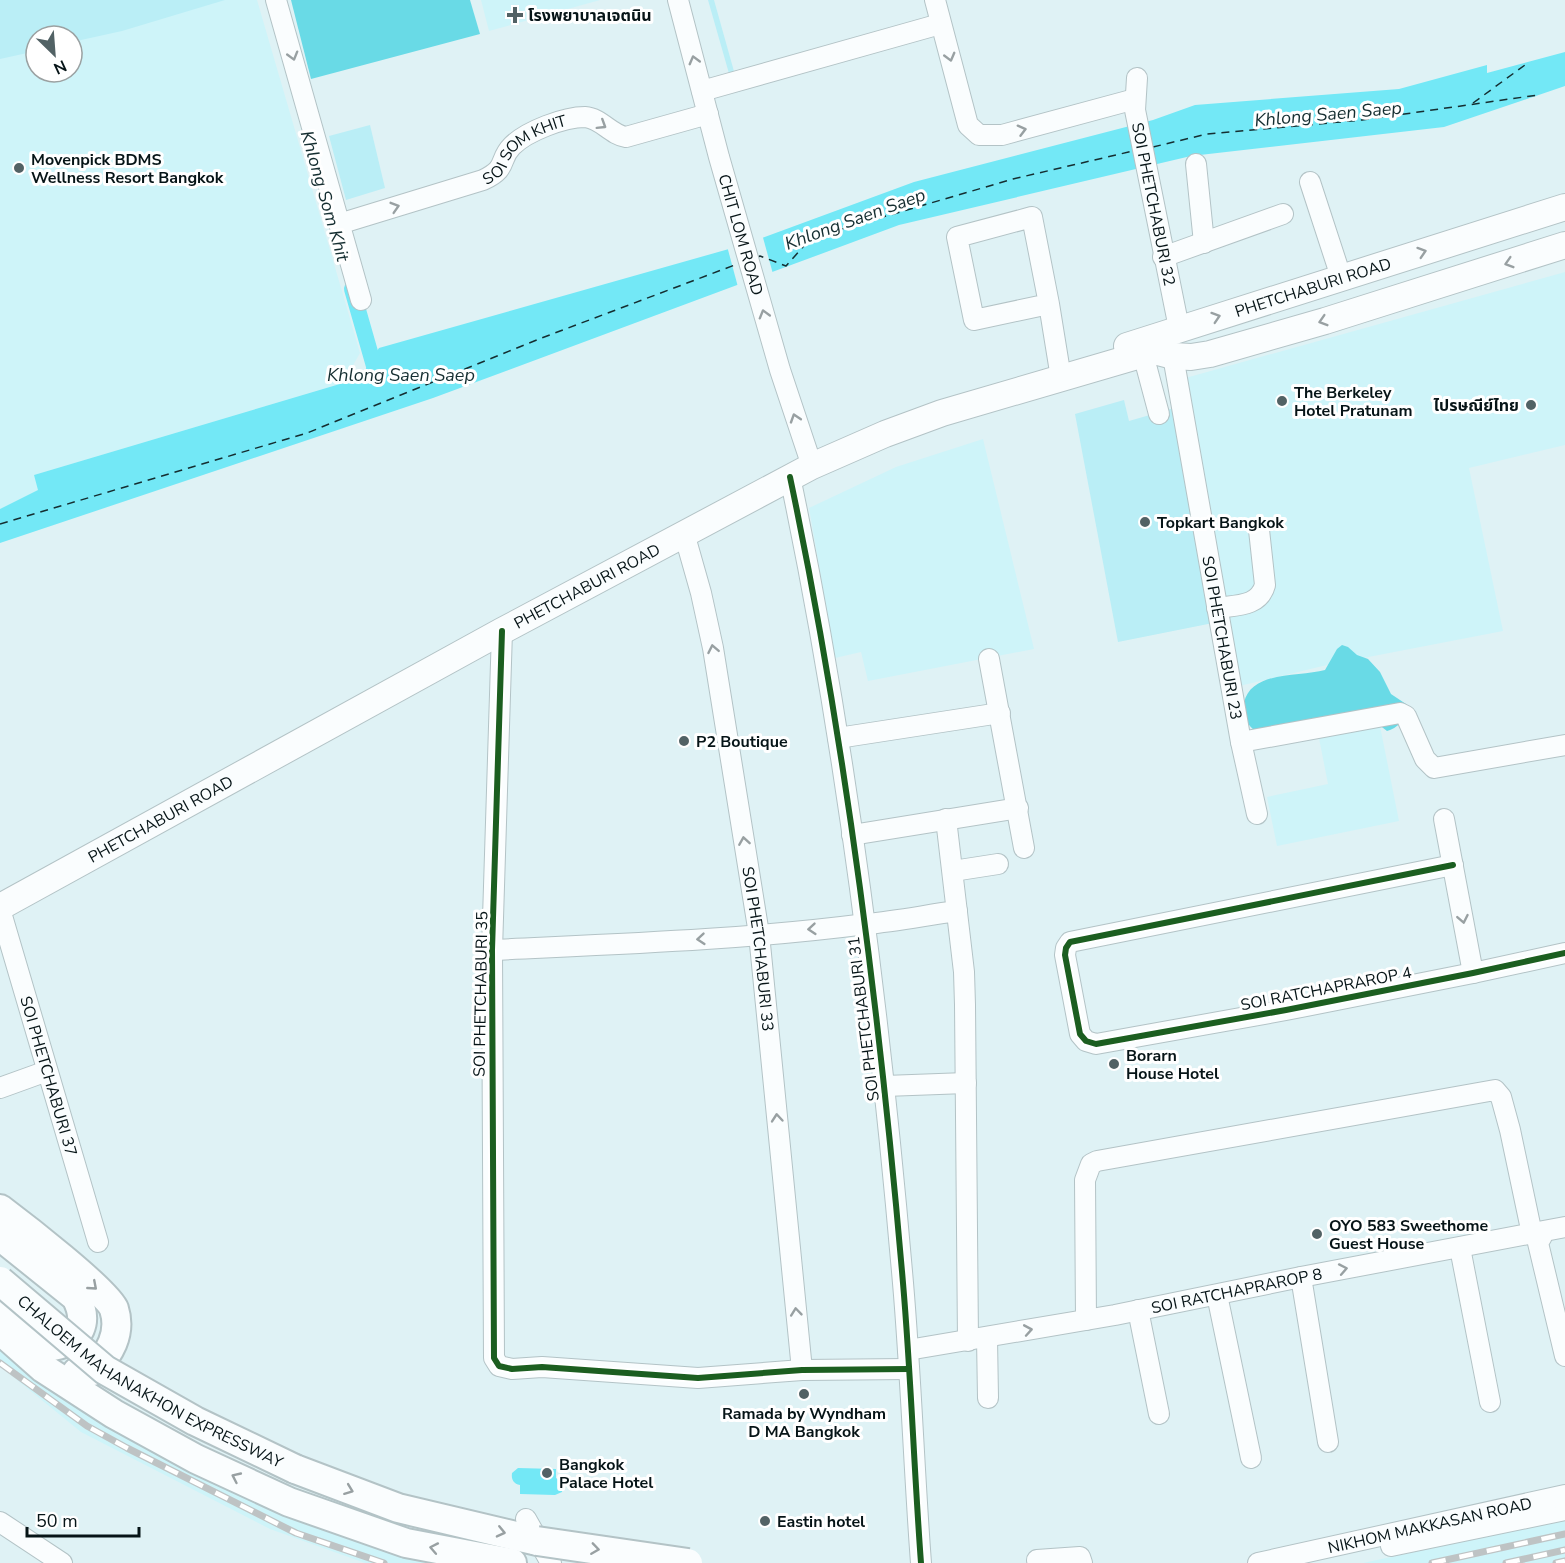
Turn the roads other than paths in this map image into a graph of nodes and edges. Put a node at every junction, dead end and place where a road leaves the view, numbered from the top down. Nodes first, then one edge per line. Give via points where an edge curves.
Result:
1 (276, 0) edge
2 (678, 0) edge
3 (936, 0) edge
4 (933, 26) dead end
5 (1137, 78) dead end
6 (702, 91) junction
7 (1135, 105) junction
8 (708, 114) junction
9 (1196, 164) dead end
10 (1310, 182) dead end
11 (1565, 207) edge
12 (1283, 214) dead end
13 (339, 224) junction
14 (1204, 243) junction
15 (1565, 246) edge
16 (1163, 257) junction
17 (1341, 277) junction
18 (361, 300) dead end
19 (1050, 304) junction
20 (1179, 328) junction
21 (1143, 354) junction
22 (1173, 356) junction
23 (1064, 377) junction
24 (1159, 414) dead end
25 (801, 472) junction
26 (1259, 530) dead end
27 (684, 533) junction
28 (1217, 608) junction
29 (502, 631) junction
30 (989, 659) dead end
31 (1000, 713) junction
32 (838, 738) junction
33 (1241, 742) junction
34 (1565, 745) edge
35 (1018, 808) junction
36 (1257, 814) dead end
37 (946, 819) junction
38 (1444, 819) dead end
39 (852, 835) junction
40 (1024, 848) dead end
41 (998, 864) dead end
42 (1453, 865) junction
43 (953, 871) junction
44 (0, 908) edge
45 (957, 911) junction
46 (866, 925) junction
47 (759, 934) junction
48 (492, 950) junction
49 (1565, 952) edge
50 (1473, 973) junction
51 (47, 1071) junction
52 (966, 1083) junction
53 (885, 1086) junction
54 (0, 1088) edge
55 (0, 1209) edge
56 (1565, 1227) edge
57 (1537, 1233) junction
58 (0, 1236) edge
59 (98, 1242) dead end
60 (1460, 1248) junction
61 (1301, 1277) junction
62 (0, 1281) edge
63 (1217, 1295) junction
64 (0, 1296) edge
65 (1138, 1310) junction
66 (1086, 1320) junction
67 (0, 1322) edge
68 (0, 1330) edge
69 (977, 1339) junction
70 (52, 1356) junction
71 (1565, 1356) edge
72 (494, 1358) joint
73 (909, 1360) junction
74 (802, 1370) junction
75 (988, 1398) dead end
76 (1490, 1402) dead end
77 (1159, 1414) dead end
78 (1328, 1442) dead end
79 (1251, 1458) dead end
80 (1565, 1495) edge
81 (1565, 1510) edge
82 (526, 1519) dead end
83 (0, 1522) edge
84 (1037, 1560) dead end
85 (62, 1563) edge
86 (512, 1563) edge
87 (551, 1563) edge
88 (688, 1563) edge
89 (921, 1563) edge
90 (1082, 1563) edge
91 (1258, 1563) edge
92 (1317, 1563) edge

1 -> 13 street
6 -> 2 street, CHIT LOM ROAD
3 -> 7 street via 968,125 979,135 1002,135
4 - 6 street
5 - 7 street, SOI PHETCHABURI 32
6 - 8 street, CHIT LOM ROAD
7 - 16 street, SOI PHETCHABURI 32
13 -> 8 street, SOI SOM KHIT via 483,180 502,166 510,147 549,124 586,117 626,138
25 -> 8 street, CHIT LOM ROAD via 780,370
9 - 14 street
10 - 17 street
17 -> 11 main road, PHETCHABURI ROAD
12 - 14 street
13 - 18 street
14 - 16 street
15 -> 22 main road, PHETCHABURI ROAD via 1210,354
16 - 20 street, SOI PHETCHABURI 32
20 -> 17 main road, PHETCHABURI ROAD
19 - 19 street via 1032,217 957,237 974,320
19 - 23 street
20 - 23 main road, PHETCHABURI ROAD via 1081,363
21 - 22 main road, PHETCHABURI ROAD via 1154,351
21 - 23 main road, PHETCHABURI ROAD
21 - 24 street
22 - 28 street, SOI PHETCHABURI 23
23 - 25 main road, PHETCHABURI ROAD via 915,423
25 - 27 main road, PHETCHABURI ROAD
25 - 32 street, SOI PHETCHABURI 31
26 - 28 street via 1263,593 1258,600
27 - 29 main road, PHETCHABURI ROAD
47 -> 27 street, SOI PHETCHABURI 33 via 713,648
28 - 33 street, SOI PHETCHABURI 23
29 - 44 main road, PHETCHABURI ROAD
29 - 48 street, SOI PHETCHABURI 35
30 - 31 street
31 - 32 street
31 - 35 street
32 - 39 street, SOI PHETCHABURI 31
33 - 34 street via 1400,713 1406,716 1425,759 1434,768
33 - 36 street, SOI PHETCHABURI 23
35 - 37 street
35 - 40 street
37 - 39 street
37 - 43 street
38 - 42 street
39 - 46 street, SOI PHETCHABURI 31
41 - 43 street
42 -> 50 street
42 - 50 street, SOI RATCHAPRAROP 4 via 1070,942 1065,956 1080,1034 1091,1043
43 - 45 street
44 - 51 street, SOI PHETCHABURI 37
45 - 46 street
45 - 52 street via 964,972
46 -> 47 street
46 - 53 street, SOI PHETCHABURI 31
47 -> 48 street
74 -> 47 street, SOI PHETCHABURI 33
48 - 72 street, SOI PHETCHABURI 35
49 - 50 street, SOI RATCHAPRAROP 4
51 - 54 street
51 - 59 street, SOI PHETCHABURI 37
52 - 53 street
52 - 69 street
53 - 73 street, SOI PHETCHABURI 31
55 -> 70 highway via 99,1290 113,1307 114,1340 107,1356 93,1371 77,1372
56 - 57 street, SOI RATCHAPRAROP 8
57 - 60 street, SOI RATCHAPRAROP 8
57 - 66 street via 1501,1097 1495,1090 1097,1161 1090,1164 1085,1180
57 - 71 street via 1542,1236 1538,1243
58 - 70 highway via 76,1297 82,1309 82,1326 74,1339
61 -> 60 street, SOI RATCHAPRAROP 8
60 - 76 street
61 - 63 street, SOI RATCHAPRAROP 8
61 - 78 street
62 -> 88 highway, CHALOEM MAHANAKHON EXPRESSWAY, bridge via 105,1370 195,1421 295,1469 409,1510 537,1541
63 - 65 street, SOI RATCHAPRAROP 8
63 - 79 street
64 - 70 highway
65 - 66 street, SOI RATCHAPRAROP 8
65 - 77 street
69 -> 66 street, SOI RATCHAPRAROP 8
67 - 70 highway
86 -> 68 highway via 406,1543 278,1497 196,1459 114,1414 44,1368
69 - 73 street, SOI RATCHAPRAROP 8
69 - 75 street
72 - 74 street, SOI RATCHAPRAROP 8 via 499,1366 512,1369 542,1367 698,1378
73 - 74 street, SOI RATCHAPRAROP 8
73 - 89 street, SOI PHETCHABURI 31
80 - 91 street, NIKHOM MAKKASAN ROAD
81 - 92 street, NIKHOM MAKKASAN ROAD
82 - 87 street
83 - 85 street
84 - 90 street via 1080,1557

